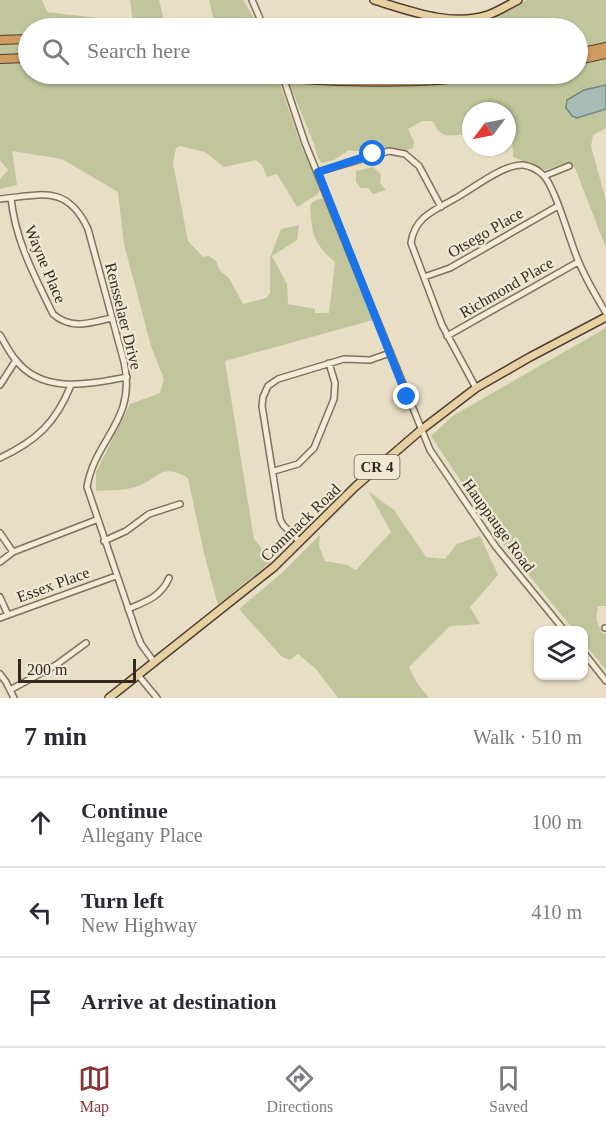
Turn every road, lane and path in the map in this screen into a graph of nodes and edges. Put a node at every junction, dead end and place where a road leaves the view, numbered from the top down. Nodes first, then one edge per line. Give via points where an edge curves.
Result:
1 (252, 0) edge
2 (374, 0) edge
3 (518, 0) edge
4 (260, 18) edge
5 (451, 18) edge
6 (474, 18) edge
7 (18, 39) edge
8 (0, 40) edge
9 (606, 47) edge
10 (588, 51) edge
11 (606, 54) edge
12 (18, 58) edge
13 (588, 58) edge
14 (0, 59) edge
15 (285, 84) edge
16 (569, 166) dead end
17 (318, 172) junction
18 (544, 176) junction
19 (11, 198) junction
20 (0, 199) edge
21 (558, 206) junction
22 (441, 207) junction
23 (578, 262) junction
24 (424, 277) junction
25 (606, 315) edge
26 (111, 318) junction
27 (0, 335) edge
28 (447, 336) junction
29 (390, 352) junction
30 (16, 360) junction
31 (329, 363) junction
32 (127, 377) junction
33 (0, 385) edge
34 (71, 385) junction
35 (476, 388) junction
36 (421, 430) junction
37 (0, 458) edge
38 (274, 471) junction
39 (180, 504) dead end
40 (96, 520) junction
41 (0, 533) edge
42 (104, 542) junction
43 (300, 542) junction
44 (13, 552) junction
45 (0, 562) edge
46 (116, 576) junction
47 (169, 578) dead end
48 (0, 597) edge
49 (128, 609) junction
50 (8, 615) junction
51 (0, 618) edge
52 (561, 626) edge
53 (86, 643) dead end
54 (588, 658) edge
55 (154, 662) junction
56 (0, 674) edge
57 (138, 675) junction
58 (606, 681) edge
59 (10, 690) junction
60 (14, 698) edge
61 (109, 698) edge
62 (157, 698) edge

1 - 4 street
2 - 5 main road via 411,12
3 - 6 main road
7 - 8 highway
9 - 10 highway
11 - 13 highway
12 - 14 highway
15 - 17 street, Hauppauge Road, bridge
16 - 18 street
17 - 22 street via 389,151 405,154 419,166
17 - 29 street, Hauppauge Road
18 - 21 street
18 - 22 street via 522,165 505,170
19 - 20 street, Rensselaer Drive
19 - 26 street, Rensselaer Drive via 42,193 74,206 88,229
19 - 26 street, Wayne Place via 21,242 53,314 74,325
21 - 23 street
21 - 24 street, Otsego Place via 450,268
22 - 24 street via 418,222 412,232 411,243
23 - 25 street
23 - 28 street, Richmond Place
24 - 28 street
25 - 35 main road, Commack Road / CR 4
26 - 32 street, Rensselaer Drive
27 - 30 street
28 - 35 street
29 - 31 street via 370,360
29 - 36 street, Hauppauge Road
30 - 33 street
30 - 34 street via 37,378
31 - 38 street via 335,383 334,399 314,448 298,464
31 - 38 street via 290,374 268,386 262,406
32 - 34 street
32 - 40 street, Rensselaer Drive via 124,406 89,474 87,487
34 - 37 street via 62,406 44,429 27,444
35 - 36 main road, Commack Road / CR 4
36 - 43 main road, Commack Road / CR 4 via 356,486
36 - 52 street, Hauppauge Road via 430,450 496,547
38 - 43 street via 280,519
39 - 42 street via 149,514
40 - 42 street, Rensselaer Drive
40 - 44 street
41 - 44 street
42 - 46 street, Rensselaer Drive
43 - 55 main road, Commack Road / CR 4
44 - 45 street
46 - 49 street, Rensselaer Drive
46 - 50 street, Essex Place
47 - 49 street via 159,594
48 - 50 street
49 - 55 street, Rensselaer Drive via 141,644
50 - 51 street, Essex Place
53 - 59 street
54 - 58 street
55 - 57 main road, Commack Road / CR 4
56 - 59 street
57 - 61 main road, Commack Road / CR 4
57 - 62 street
59 - 60 street

